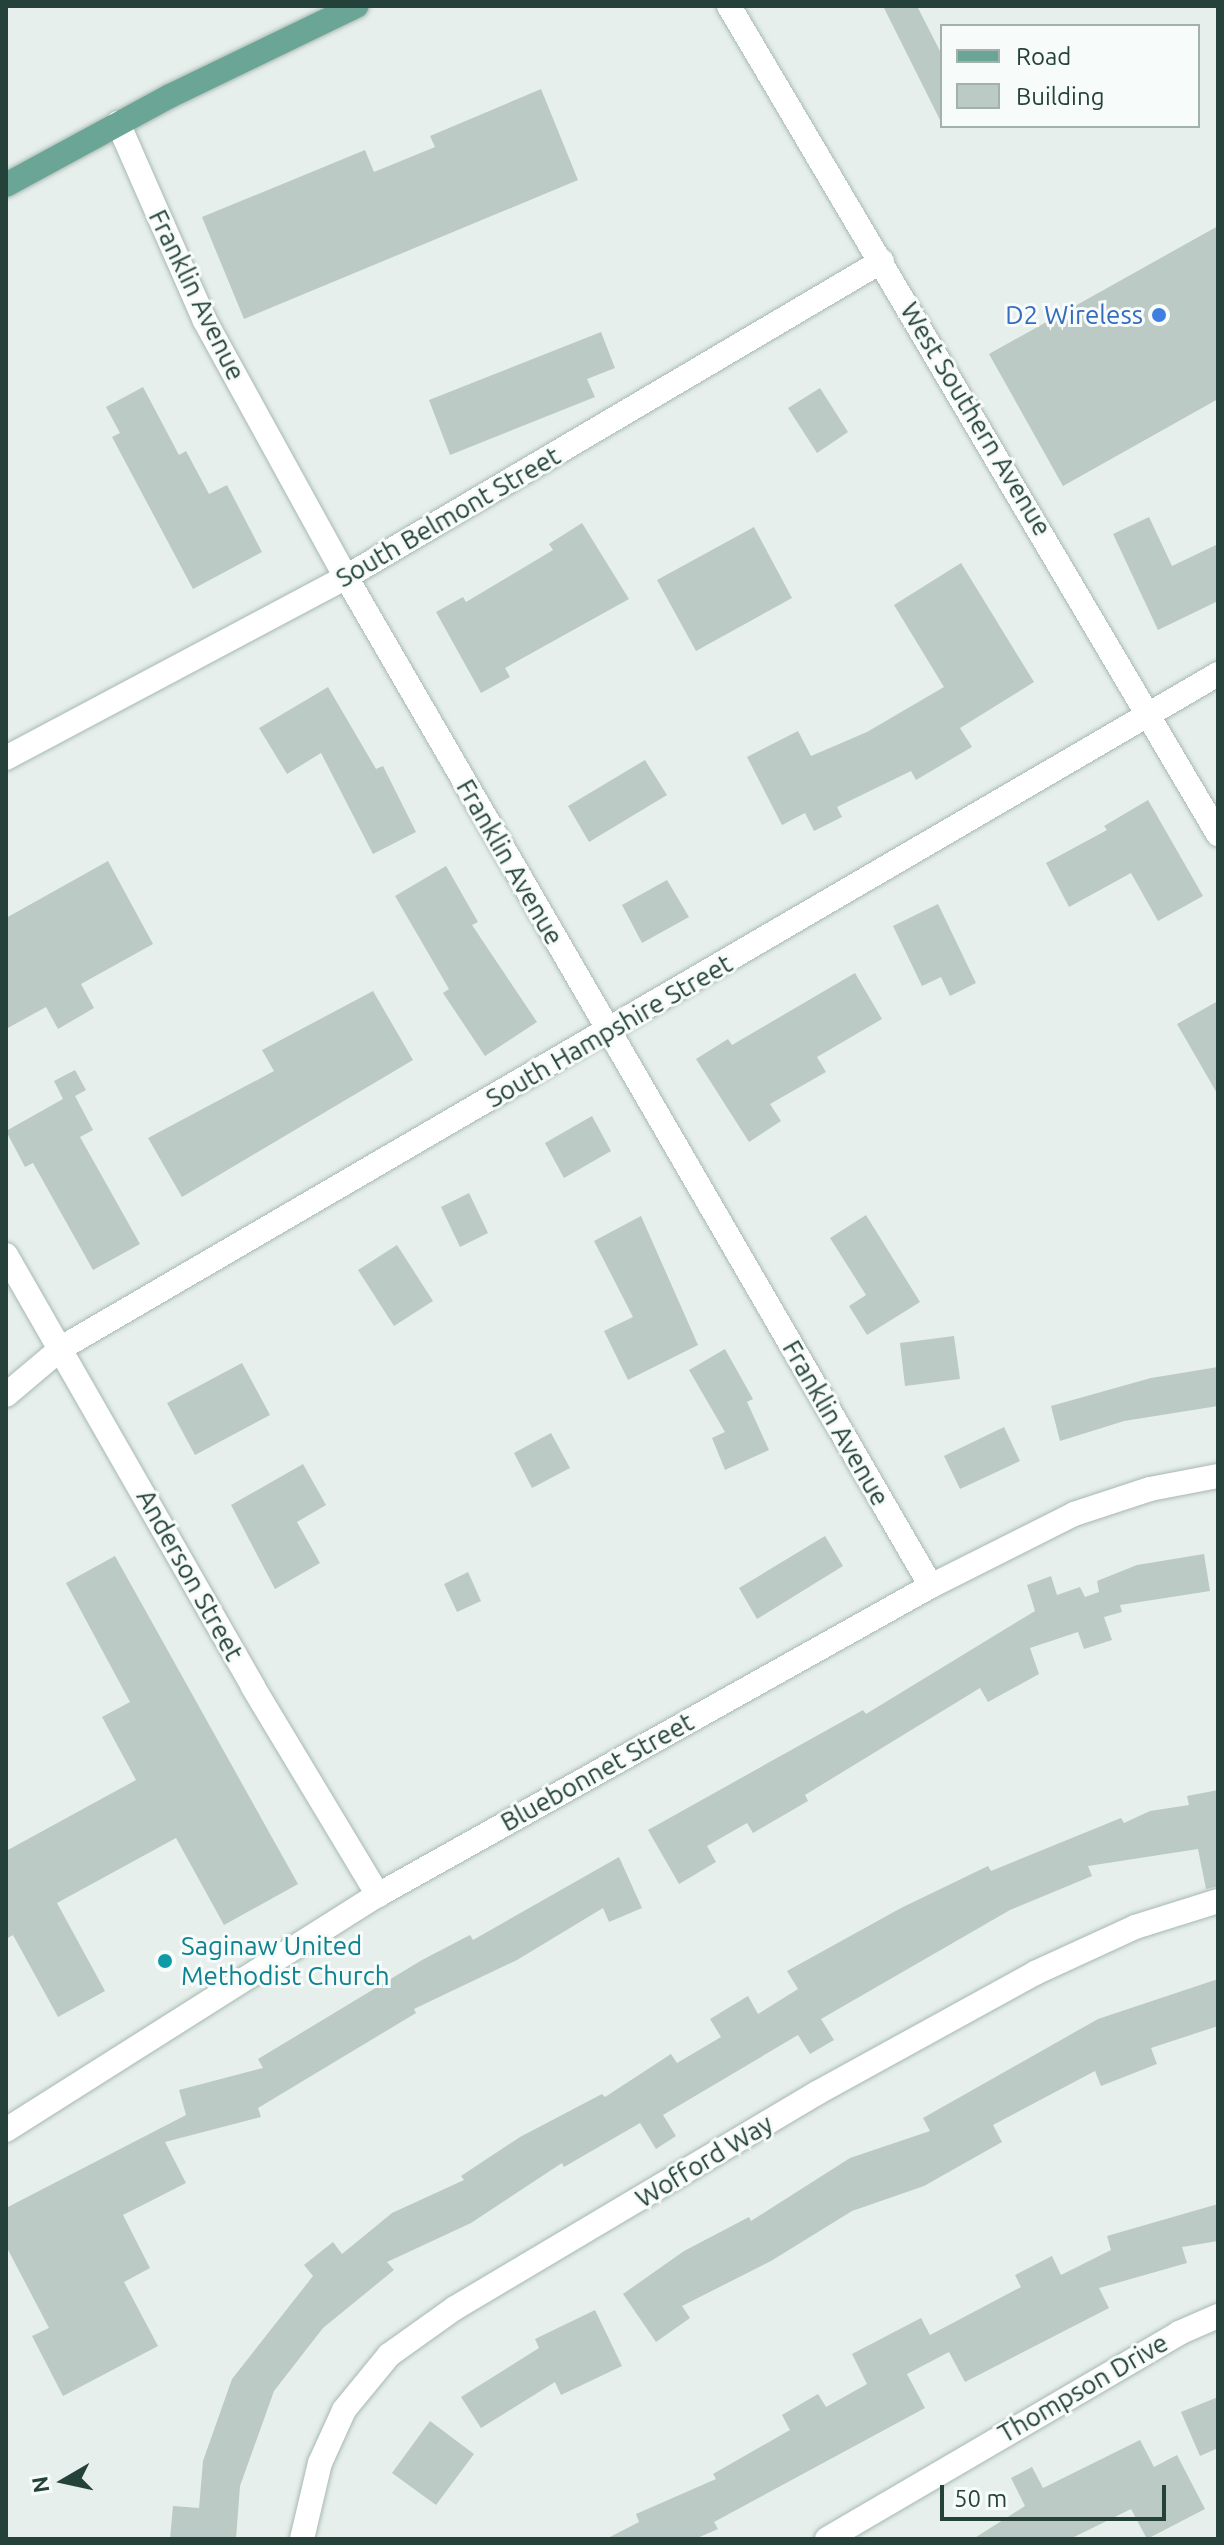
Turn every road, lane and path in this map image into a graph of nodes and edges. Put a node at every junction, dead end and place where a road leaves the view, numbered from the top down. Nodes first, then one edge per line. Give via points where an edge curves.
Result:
1 (356, 6) edge
2 (729, 6) edge
3 (118, 123) junction
4 (6, 185) edge
5 (882, 261) junction
6 (346, 577) junction
7 (1218, 674) edge
8 (1147, 716) junction
9 (6, 758) edge
10 (1218, 834) edge
11 (608, 1033) junction
12 (6, 1255) edge
13 (63, 1347) junction
14 (6, 1395) edge
15 (1218, 1476) edge
16 (931, 1586) junction
17 (378, 1895) junction
18 (1218, 1901) edge
19 (6, 2130) edge
20 (1218, 2316) edge
21 (302, 2539) edge
22 (827, 2539) edge

1 - 3 main road
2 - 5 street, West Southern Avenue
3 - 4 main road
3 - 6 street, Franklin Avenue via 205,321
5 - 6 street, South Belmont Street
5 - 8 street, West Southern Avenue
6 - 9 street, South Belmont Street
6 - 11 street, Franklin Avenue
7 - 8 street, South Hampshire Street
8 - 10 street, West Southern Avenue
8 - 11 street, South Hampshire Street
11 - 13 street, South Hampshire Street
11 - 16 street, Franklin Avenue
12 - 13 street, Anderson Street
13 - 14 street, South Hampshire Street
13 - 17 street, Anderson Street via 253,1687
15 - 16 street, Bluebonnet Street via 1150,1489 1074,1514
16 - 17 street, Bluebonnet Street
17 - 19 street, Bluebonnet Street
18 - 21 street, Wofford Way via 1135,1927 1035,1973 817,2093 455,2308 389,2355 344,2410 320,2463
20 - 22 street, Thompson Drive via 1167,2339

